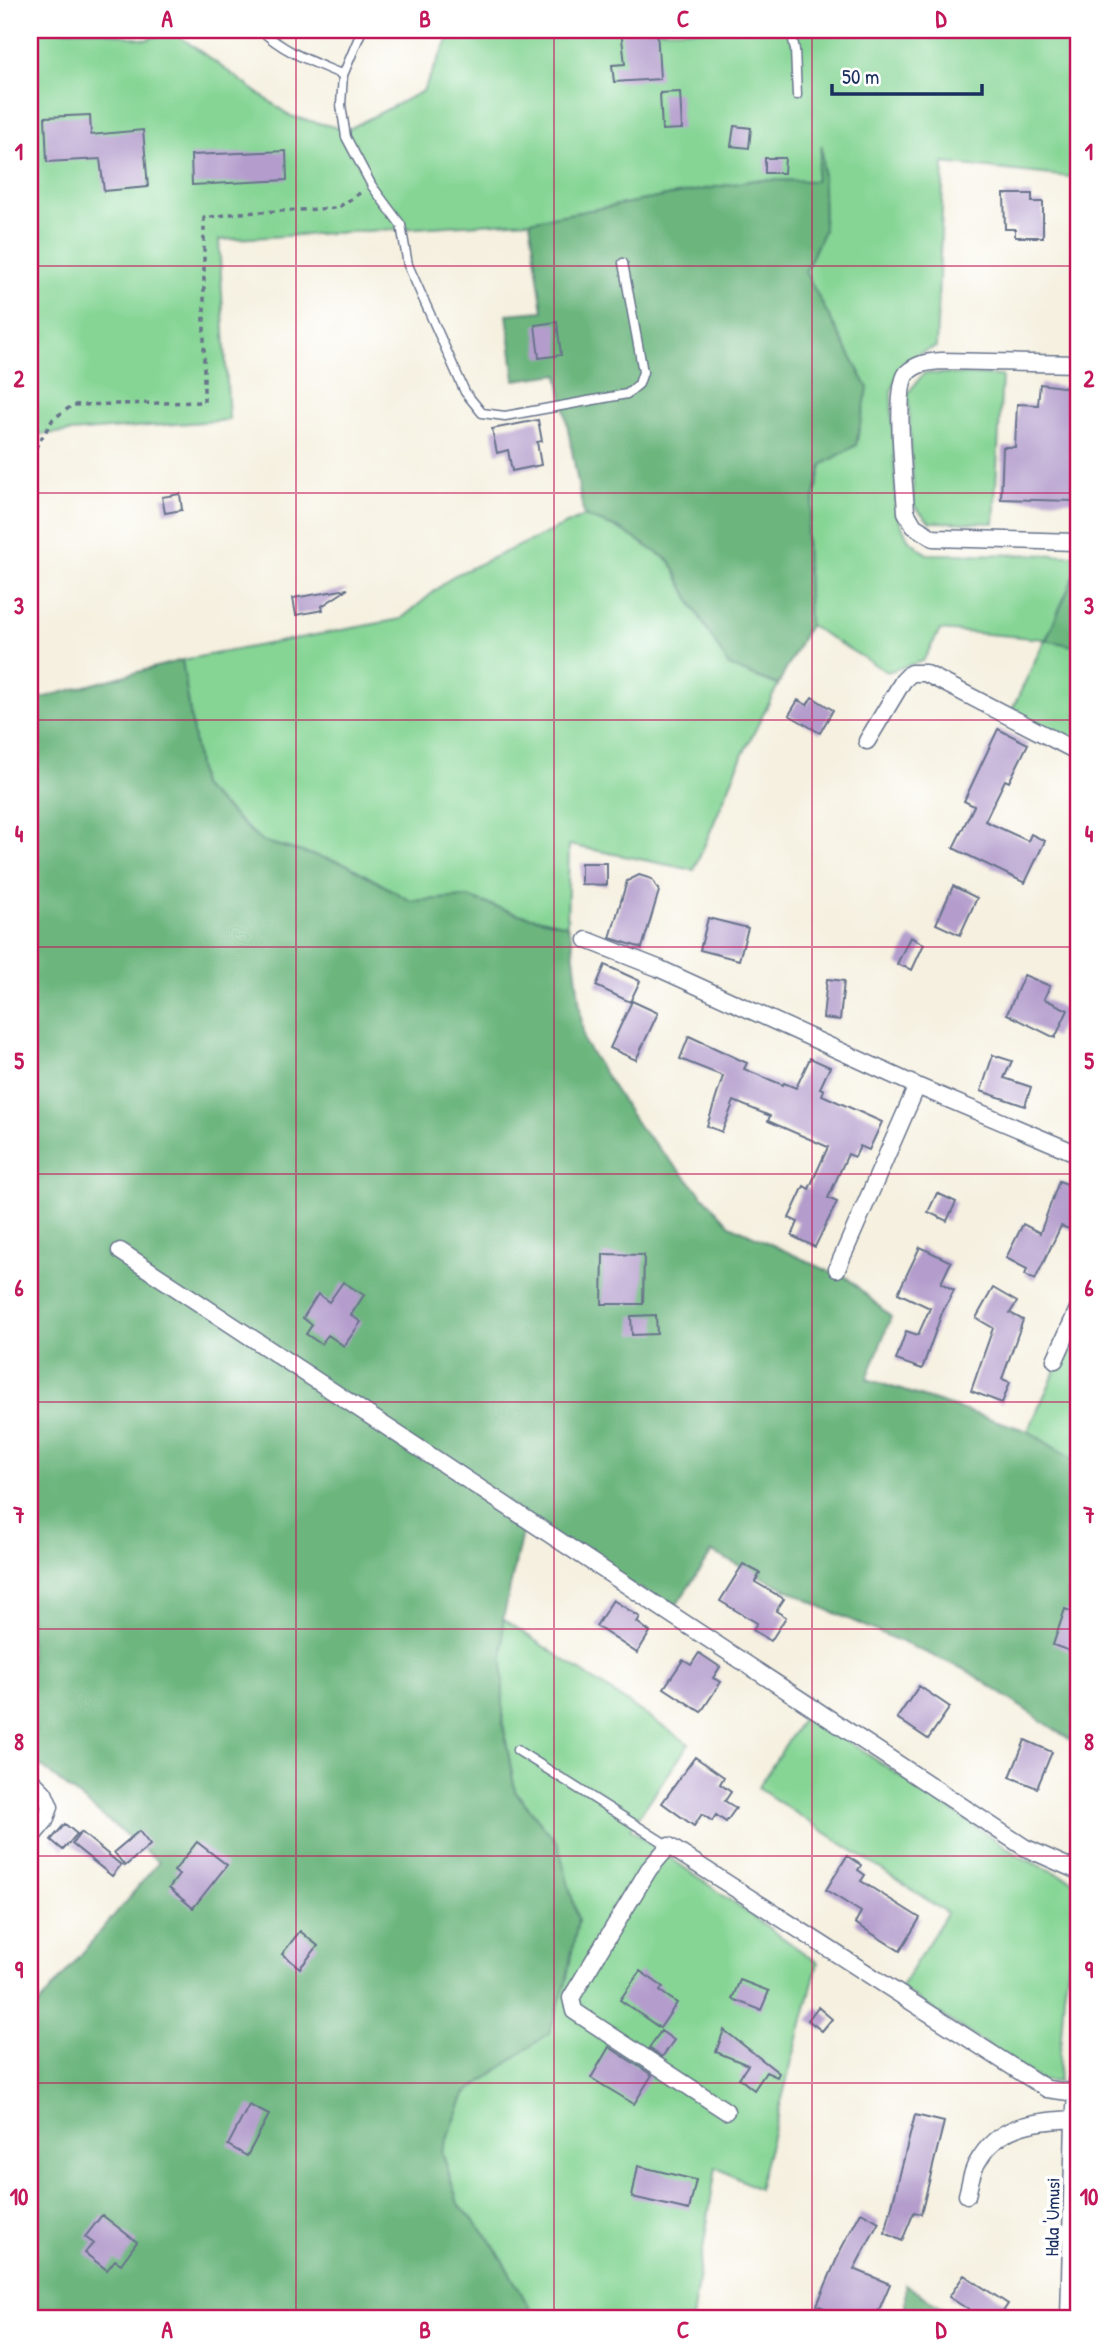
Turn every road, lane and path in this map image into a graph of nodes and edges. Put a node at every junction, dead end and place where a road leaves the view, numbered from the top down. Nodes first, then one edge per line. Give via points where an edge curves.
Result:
1 (261, 30) edge
2 (362, 30) edge
3 (791, 30) edge
4 (343, 75) junction
5 (797, 95) dead end
6 (372, 186) junction
7 (623, 263) dead end
8 (1078, 364) edge
9 (30, 457) edge
10 (1076, 542) dead end
11 (867, 741) dead end
12 (1078, 752) edge
13 (587, 940) dead end
14 (917, 1086) junction
15 (1078, 1154) edge
16 (120, 1251) dead end
17 (837, 1269) dead end
18 (1078, 1309) edge
19 (1055, 1360) dead end
20 (517, 1749) dead end
21 (30, 1779) edge
22 (30, 1839) edge
23 (669, 1846) junction
24 (1078, 1871) edge
25 (1078, 2073) edge
26 (1076, 2093) junction
27 (726, 2111) dead end
28 (1074, 2119) junction
29 (967, 2195) dead end
30 (1069, 2319) edge

1 - 4 lane via 296,55
2 - 4 lane
3 - 5 lane
4 - 6 lane via 346,137
6 - 7 lane via 401,225 408,265 465,392 482,413 505,416 627,394 639,384 643,372
6 - 9 path via 337,208 204,218 204,402 73,405 53,419
8 - 10 street via 922,363 905,375 899,395 906,512 914,526 933,538
11 - 12 street via 903,681 911,673 925,673
13 - 14 street
14 - 15 street
14 - 17 street
16 - 24 street via 1024,1847
18 - 19 street
20 - 23 lane
21 - 22 street via 50,1807
23 - 26 street via 1047,2089
23 - 27 street via 649,1869 571,1998 574,2011
25 - 26 street, Hala 'Umusi
26 - 28 street, Hala 'Umusi
28 - 29 street via 1018,2125 998,2137 976,2163
28 - 30 street, Hala 'Umusi

